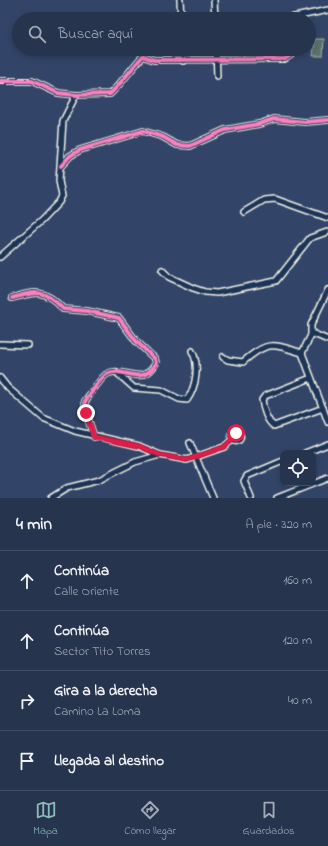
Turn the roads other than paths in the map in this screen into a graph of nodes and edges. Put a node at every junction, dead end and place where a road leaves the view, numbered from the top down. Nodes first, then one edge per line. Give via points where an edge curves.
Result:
1 (180, 0) edge
2 (214, 0) edge
3 (328, 10) edge
4 (181, 12) edge
5 (215, 12) edge
6 (316, 13) edge
7 (183, 56) edge
8 (217, 56) edge
9 (290, 56) edge
10 (217, 60) junction
11 (183, 61) junction
12 (217, 76) dead end
13 (0, 81) edge
14 (76, 95) junction
15 (328, 120) edge
16 (61, 166) junction
17 (244, 212) dead end
18 (328, 218) edge
19 (328, 226) edge
20 (328, 234) edge
21 (0, 257) edge
22 (162, 270) dead end
23 (328, 290) edge
24 (12, 298) dead end
25 (311, 334) junction
26 (328, 340) edge
27 (0, 344) edge
28 (28, 345) dead end
29 (192, 351) dead end
30 (302, 353) junction
31 (223, 357) dead end
32 (115, 372) junction
33 (0, 378) edge
34 (311, 378) junction
35 (323, 408) junction
36 (328, 422) edge
37 (94, 437) junction
38 (232, 440) dead end
39 (190, 443) dead end
40 (328, 444) edge
41 (313, 450) edge
42 (160, 455) junction
43 (197, 457) junction
44 (280, 462) edge
45 (328, 478) edge
46 (51, 498) edge
47 (213, 498) edge
48 (251, 498) edge
49 (277, 498) edge

1 - 4 street
2 - 5 street
3 - 6 street
7 - 11 street
8 - 10 street
9 - 10 street via 285,59
10 - 11 street
10 - 12 street
11 - 14 street via 154,60 143,56 124,81 110,94
13 - 14 street via 32,82 58,93
14 - 16 street via 64,121
15 - 16 street via 305,122 274,119 225,130 190,146 177,145 163,137 143,131 80,150
16 - 21 street via 59,181 62,196 59,202
17 - 18 street via 264,200 275,199
19 - 20 street
20 - 22 street via 310,238 276,281 217,293 205,292 169,277
23 - 25 street via 311,325
24 - 32 street via 40,292 53,298 63,308 119,318 156,363 145,374 137,377
25 - 26 street
25 - 30 street
27 - 28 street
29 - 32 street via 197,368 192,394 187,400 161,390 134,388
30 - 31 street via 273,344 255,352 243,362
30 - 34 street
32 - 37 street via 107,374 85,401
33 - 37 street via 43,418
34 - 35 street
34 - 35 street via 265,396 262,405 270,424 274,426
35 - 36 street
37 - 42 street via 139,446
38 - 43 street via 224,447
39 - 43 street
40 - 41 street
42 - 43 street via 187,460
42 - 46 street via 135,462 99,480 67,488
43 - 47 street
44 - 48 street via 247,476 244,481
45 - 49 street

